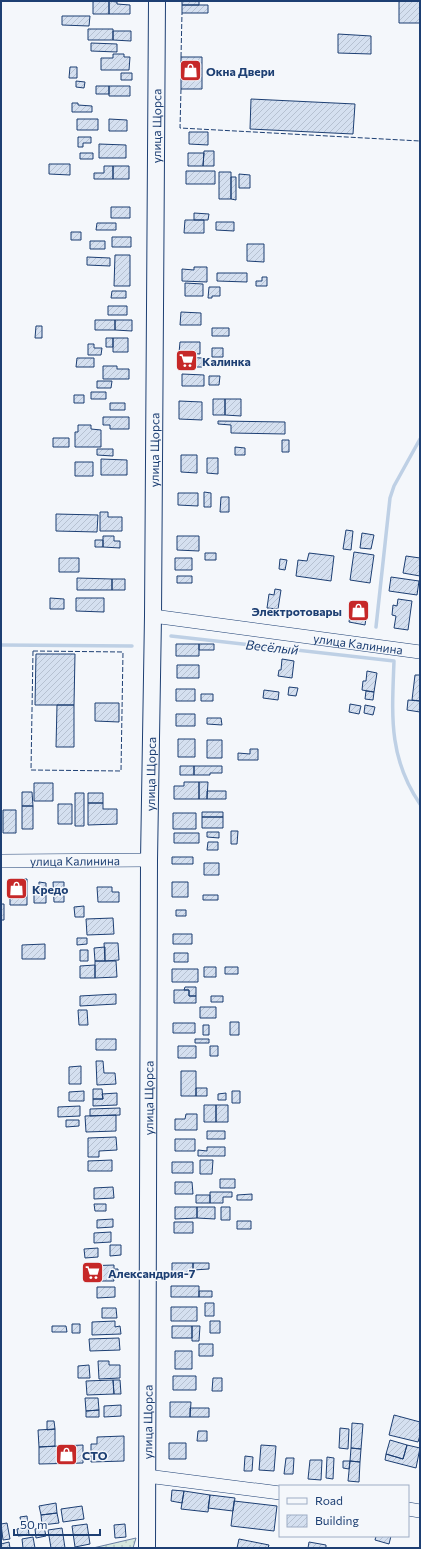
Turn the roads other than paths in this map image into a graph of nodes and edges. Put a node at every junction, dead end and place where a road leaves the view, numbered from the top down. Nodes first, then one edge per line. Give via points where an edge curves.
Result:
1 (157, 1) edge
2 (153, 616) junction
3 (420, 652) edge
4 (149, 860) junction
5 (1, 861) edge
6 (147, 1476) junction
7 (279, 1493) edge
8 (409, 1509) edge
9 (420, 1511) edge
10 (147, 1526) junction
11 (138, 1548) edge
12 (147, 1548) edge

1 - 2 main road, улица Щорса
2 - 3 street, улица Калинина
2 - 4 main road, улица Щорса
4 - 5 street, улица Калинина
4 - 6 main road, улица Щорса
6 - 7 street
6 - 10 main road, улица Щорса
8 - 9 street
10 - 11 main road
10 - 12 main road, улица Щорса

